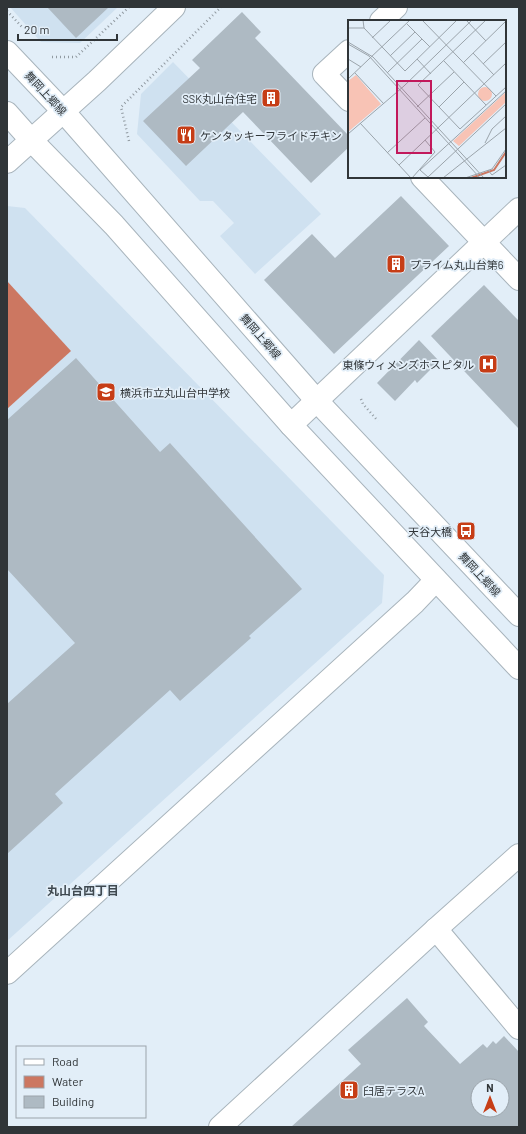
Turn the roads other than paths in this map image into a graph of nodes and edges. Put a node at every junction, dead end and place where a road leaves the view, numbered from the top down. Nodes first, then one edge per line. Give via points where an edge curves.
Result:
1 (174, 7) edge
2 (396, 7) edge
3 (382, 20) edge
4 (7, 52) edge
5 (348, 52) edge
6 (348, 99) edge
7 (63, 111) junction
8 (7, 113) edge
9 (31, 140) junction
10 (7, 162) edge
11 (423, 178) edge
12 (519, 209) edge
13 (484, 242) junction
14 (519, 279) edge
15 (317, 401) junction
16 (291, 425) junction
17 (436, 580) junction
18 (519, 615) edge
19 (519, 668) edge
20 (519, 855) edge
21 (436, 929) junction
22 (7, 973) edge
23 (519, 1028) edge
24 (220, 1127) edge

1 - 7 street
2 - 3 street
4 - 7 street, 舞岡上郷線
5 - 6 street via 324,74
7 - 9 street
7 - 15 street, 舞岡上郷線
8 - 9 street
9 - 10 street
9 - 16 street via 114,225
11 - 13 street
12 - 13 street
13 - 14 street
13 - 15 street
15 - 16 street
15 - 18 street, 舞岡上郷線
16 - 17 street
17 - 19 street
17 - 22 street via 415,602
20 - 21 street
21 - 23 street
21 - 24 street

